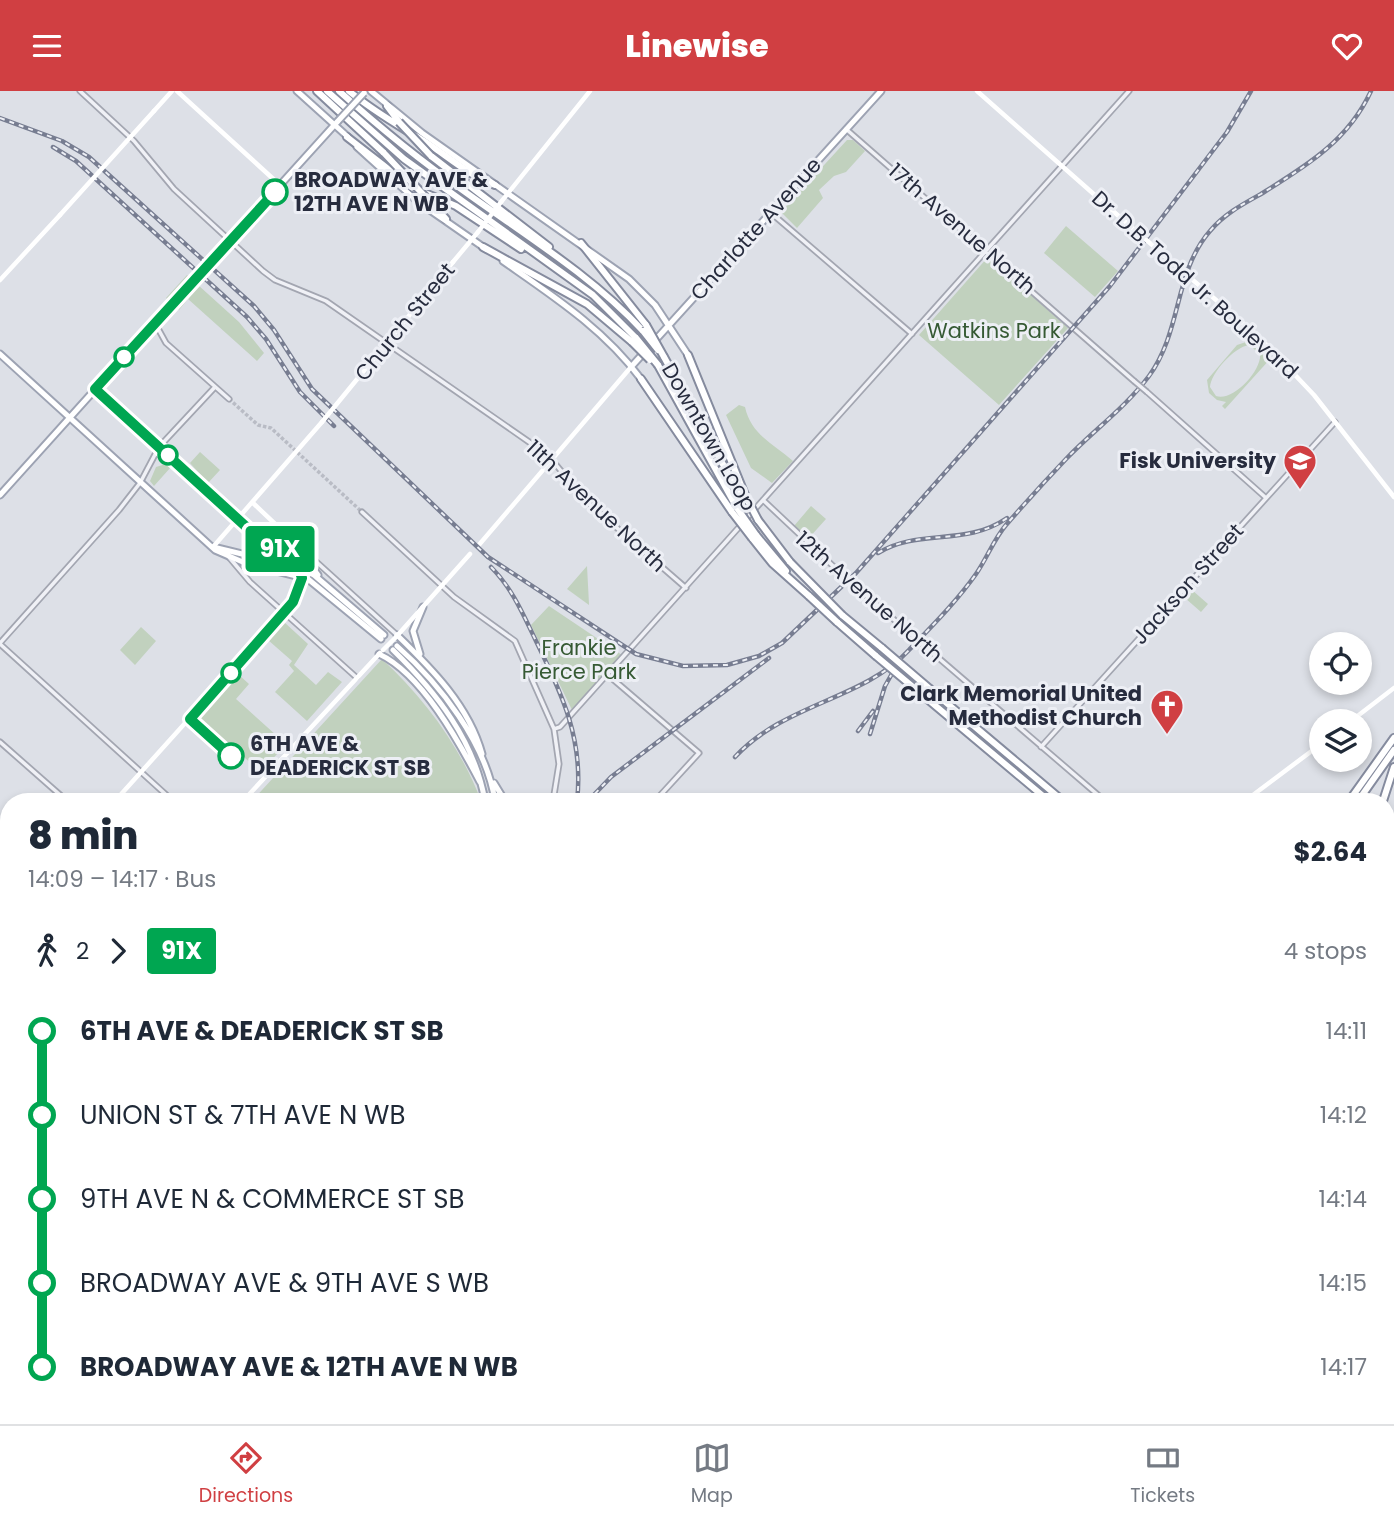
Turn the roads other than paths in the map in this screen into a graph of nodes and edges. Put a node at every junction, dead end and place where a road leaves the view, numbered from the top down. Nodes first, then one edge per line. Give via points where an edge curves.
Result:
1 (80, 91) edge
2 (175, 91) edge
3 (297, 91) edge
4 (317, 91) edge
5 (327, 91) edge
6 (339, 91) edge
7 (349, 91) edge
8 (371, 91) edge
9 (590, 91) edge
10 (881, 91) edge
11 (976, 91) edge
12 (1129, 91) edge
13 (365, 92) edge
14 (387, 106) junction
15 (335, 123) junction
16 (846, 129) junction
17 (347, 137) junction
18 (1063, 166) junction
19 (281, 185) junction
20 (495, 185) junction
21 (507, 193) junction
22 (770, 212) junction
23 (446, 219) junction
24 (230, 237) junction
25 (472, 239) junction
26 (580, 243) junction
27 (483, 247) junction
28 (986, 250) junction
29 (560, 258) junction
30 (549, 263) junction
31 (0, 280) edge
32 (155, 323) junction
33 (670, 325) junction
34 (644, 328) junction
35 (912, 334) junction
36 (634, 340) junction
37 (0, 354) edge
38 (688, 355) joint
39 (631, 367) junction
40 (641, 379) joint
41 (215, 387) junction
42 (95, 389) junction
43 (229, 399) tunnel mouth
44 (69, 418) junction
45 (1335, 422) junction
46 (159, 447) junction
47 (552, 461) junction
48 (140, 483) junction
49 (0, 495) edge
50 (743, 497) junction
51 (1265, 497) junction
52 (1394, 498) edge
53 (762, 500) junction
54 (253, 503) junction
55 (735, 510) junction
56 (362, 512) tunnel mouth
57 (240, 520) junction
58 (290, 538) junction
59 (478, 546) dead end
60 (213, 547) junction
61 (470, 554) dead end
62 (228, 557) junction
63 (327, 585) junction
64 (442, 586) junction
65 (686, 588) junction
66 (423, 607) junction
67 (284, 613) junction
68 (396, 637) junction
69 (0, 644) edge
70 (381, 652) junction
71 (425, 663) junction
72 (608, 675) junction
73 (356, 677) junction
74 (1394, 688) edge
75 (1367, 709) edge
76 (554, 729) junction
77 (1394, 739) edge
78 (0, 742) edge
79 (1041, 747) junction
80 (1394, 750) edge
81 (1309, 753) edge
82 (485, 764) junction
83 (1394, 767) edge
84 (487, 771) junction
85 (141, 772) junction
86 (483, 786) junction
87 (58, 793) edge
88 (122, 793) edge
89 (164, 793) edge
90 (250, 793) edge
91 (484, 793) edge
92 (493, 793) edge
93 (500, 793) edge
94 (554, 793) edge
95 (663, 793) edge
96 (1039, 793) edge
97 (1054, 793) edge
98 (1096, 793) edge
99 (1256, 793) edge
100 (1357, 793) edge
101 (1359, 793) edge
102 (1385, 793) edge

1 - 24 street, 11th Avenue North via 134,141 174,189
2 - 19 main road
2 - 31 main road, bridge
3 - 15 main road
4 - 23 highway, bridge
5 - 30 highway via 404,159
6 - 29 highway via 406,148
7 - 20 highway via 385,120
8 - 14 main road
9 - 21 main road, Church Street
10 - 16 main road, Charlotte Avenue
11 - 18 main road, Dr. D.B. Todd Jr. Boulevard
12 - 18 street
13 - 15 main road, bridge
14 - 20 main road
14 - 29 highway, bridge via 431,156 522,223
15 - 17 main road
15 - 19 main road
16 - 22 main road, Charlotte Avenue
16 - 28 street, 17th Avenue North
17 - 23 main road via 417,201
17 - 30 highway via 413,188 456,206
18 - 28 street
18 - 45 main road, Dr. D.B. Todd Jr. Boulevard, bridge via 1259,337
19 - 24 main road
20 - 21 main road
21 - 25 main road, Church Street, bridge
21 - 26 main road
22 - 33 main road, Charlotte Avenue
22 - 35 street
23 - 25 main road
24 - 32 main road, bridge
24 - 47 street, 11th Avenue North via 275,281 330,303
25 - 27 main road
25 - 54 main road, Church Street, bridge
26 - 33 main road via 638,287
26 - 34 highway
27 - 36 highway via 587,304
27 - 39 main road via 572,309
28 - 35 street
28 - 51 street, 17th Avenue North, bridge
29 - 34 highway
30 - 36 highway via 609,309
32 - 41 street via 166,343
32 - 42 main road
33 - 38 main road
33 - 39 main road, Charlotte Avenue
34 - 50 highway, Downtown Loop, bridge
35 - 53 street
36 - 55 highway, Downtown Loop, bridge via 658,365
37 - 44 main road
38 - 50 highway
39 - 40 main road
39 - 47 main road
40 - 55 highway
41 - 43 street
41 - 46 street
42 - 44 main road
42 - 46 street
44 - 48 main road
44 - 49 main road
45 - 51 street, Jackson Street
45 - 52 main road, Dr. D.B. Todd Jr. Boulevard
46 - 48 street
46 - 57 street
47 - 59 main road
47 - 65 street, 11th Avenue North via 582,498
48 - 60 main road
48 - 69 street
50 - 97 highway, Downtown Loop, bridge via 790,562 842,615
51 - 79 street, Jackson Street
53 - 65 street
53 - 79 street, 12th Avenue North
54 - 57 main road, Church Street
54 - 58 main road
55 - 96 highway, bridge via 809,596
56 - 64 street
57 - 60 main road, Church Street
57 - 67 main road, bridge via 298,564 302,582 298,596
58 - 63 main road
58 - 68 street
60 - 62 main road
60 - 63 main road via 292,566
61 - 64 main road
62 - 63 main road via 308,579 383,637
62 - 67 street
64 - 66 main road
64 - 76 street via 515,641
65 - 72 street
66 - 68 main road
66 - 71 main road via 413,631
67 - 73 street
67 - 85 main road
68 - 70 main road, bridge
68 - 71 main road
69 - 85 street
70 - 73 main road
70 - 86 main road via 433,707
71 - 82 main road via 471,724
72 - 76 street
72 - 95 street via 699,753
73 - 90 main road
74 - 75 main road
76 - 94 street via 559,764
77 - 100 highway
78 - 87 street
79 - 98 street, 12th Avenue North
80 - 101 highway
81 - 99 main road
82 - 84 main road
82 - 86 main road via 429,679 395,648 450,716 473,756
83 - 102 highway
84 - 92 main road
84 - 93 main road
85 - 88 main road
85 - 89 street
86 - 91 main road

